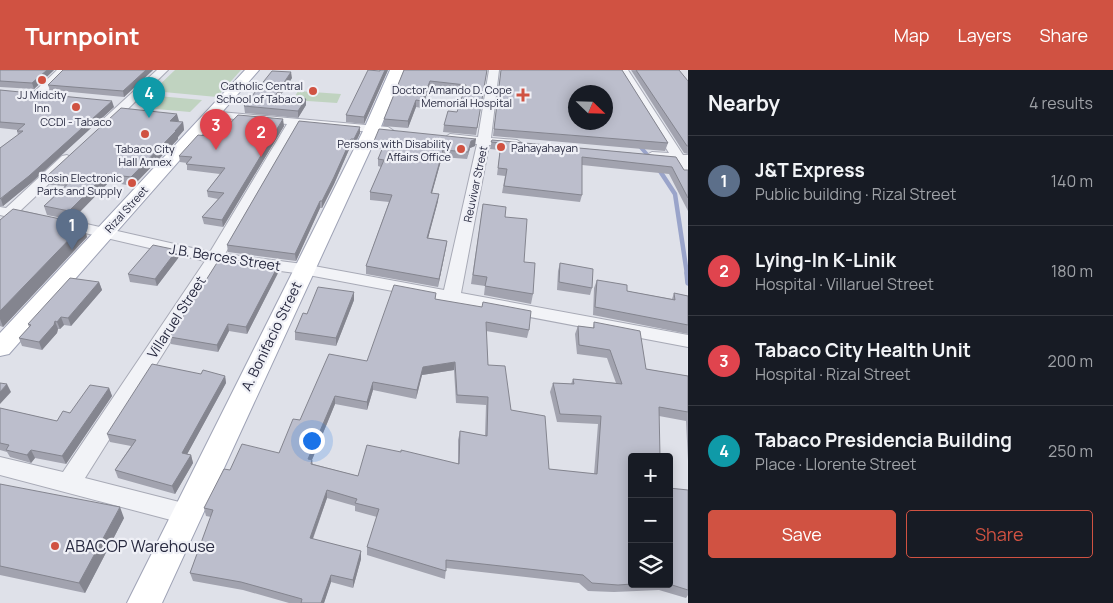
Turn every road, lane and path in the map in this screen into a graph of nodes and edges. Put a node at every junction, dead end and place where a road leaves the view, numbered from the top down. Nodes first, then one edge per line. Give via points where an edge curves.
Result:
1 (63, 70) edge
2 (163, 70) edge
3 (252, 70) edge
4 (398, 70) edge
5 (494, 70) edge
6 (623, 70) edge
7 (55, 97) edge
8 (109, 102) edge
9 (127, 104) junction
10 (212, 113) junction
11 (294, 122) junction
12 (372, 129) junction
13 (400, 132) edge
14 (96, 133) edge
15 (437, 136) edge
16 (484, 141) junction
17 (532, 145) edge
18 (74, 153) edge
19 (638, 154) edge
20 (663, 157) joint
21 (684, 159) edge
22 (688, 173) edge
23 (5, 212) edge
24 (105, 233) junction
25 (214, 258) junction
26 (303, 269) junction
27 (451, 297) junction
28 (688, 341) edge
29 (0, 348) edge
30 (0, 466) edge
31 (69, 483) junction
32 (186, 513) junction
33 (144, 603) edge

1 - 7 street via 33,94
2 - 9 street
3 - 10 main road, Rizal Street
4 - 12 main road, A. Bonifacio Street
5 - 16 street, Reuvivar Street
6 - 21 street
8 - 9 street
9 - 14 street
10 - 11 street
10 - 24 main road, Rizal Street
11 - 12 street
11 - 25 street, Villaruel Street
12 - 13 street
12 - 26 main road, A. Bonifacio Street
15 - 16 street
16 - 17 street
16 - 27 street, Reuvivar Street
18 - 23 street
19 - 20 street
20 - 21 street
21 - 22 street
23 - 24 street, J.B. Berces Street
24 - 25 street, J.B. Berces Street
24 - 29 main road, Rizal Street
25 - 26 street, J.B. Berces Street
25 - 31 street, Villaruel Street
26 - 27 street, J.B. Berces Street
26 - 32 main road, A. Bonifacio Street
27 - 28 street, J.B. Berces Street
30 - 31 street
31 - 32 street
32 - 33 main road, A. Bonifacio Street

